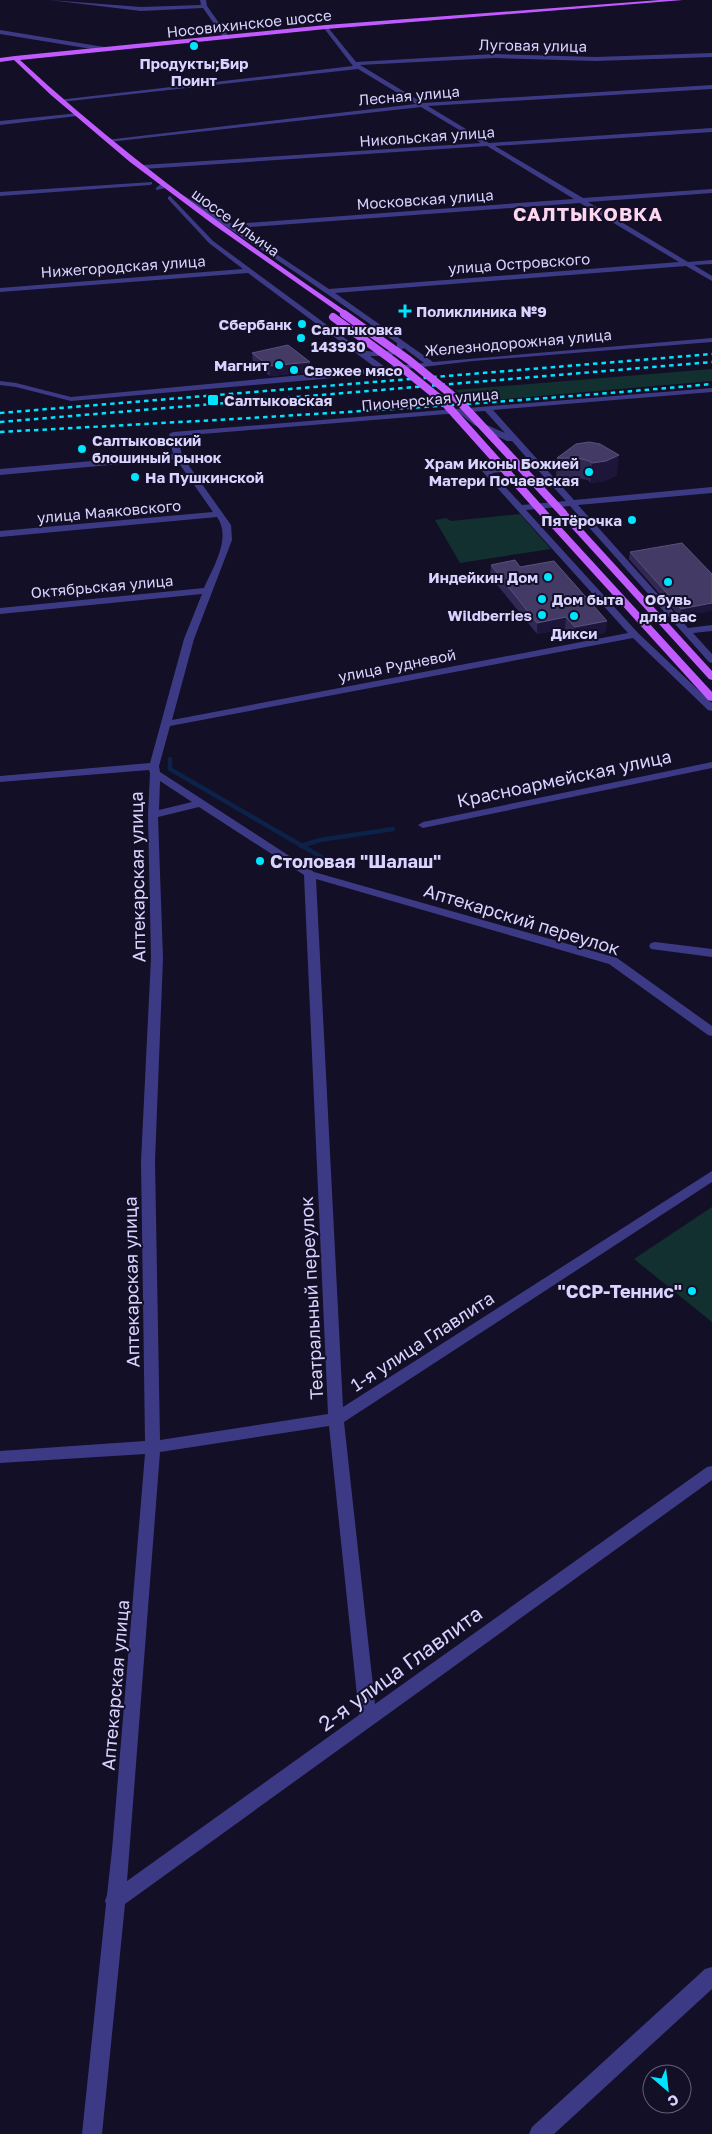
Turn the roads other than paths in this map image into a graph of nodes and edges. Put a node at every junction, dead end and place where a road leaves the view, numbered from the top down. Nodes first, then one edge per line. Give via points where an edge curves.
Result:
1 (52, 0) edge
2 (680, 0) edge
3 (204, 3) edge
4 (326, 28) junction
5 (0, 32) edge
6 (226, 37) junction
7 (74, 46) junction
8 (104, 50) junction
9 (57, 54) junction
10 (712, 55) edge
11 (16, 58) junction
12 (0, 60) edge
13 (357, 65) junction
14 (27, 69) junction
15 (712, 87) edge
16 (61, 100) junction
17 (422, 105) junction
18 (77, 114) junction
19 (0, 122) edge
20 (712, 130) edge
21 (109, 140) junction
22 (489, 145) junction
23 (116, 146) junction
24 (143, 168) junction
25 (150, 183) junction
26 (158, 189) junction
27 (712, 191) edge
28 (171, 192) junction
29 (0, 194) edge
30 (581, 200) junction
31 (230, 226) junction
32 (214, 233) dead end
33 (712, 262) edge
34 (687, 264) junction
35 (249, 271) junction
36 (712, 279) edge
37 (0, 290) edge
38 (328, 291) junction
39 (325, 311) dead end
40 (712, 340) edge
41 (400, 342) junction
42 (358, 352) junction
43 (430, 363) junction
44 (382, 369) junction
45 (0, 383) edge
46 (712, 390) edge
47 (487, 408) junction
48 (460, 410) junction
49 (518, 444) junction
50 (178, 456) junction
51 (538, 466) junction
52 (0, 472) edge
53 (712, 490) edge
54 (571, 503) junction
55 (520, 508) junction
56 (220, 514) junction
57 (0, 534) edge
58 (207, 591) junction
59 (0, 611) edge
60 (712, 628) edge
61 (686, 630) junction
62 (635, 635) junction
63 (712, 660) edge
64 (712, 677) edge
65 (712, 698) edge
66 (712, 708) edge
67 (166, 724) junction
68 (712, 765) edge
69 (155, 770) junction
70 (0, 779) edge
71 (201, 803) junction
72 (153, 815) junction
73 (423, 825) dead end
74 (310, 874) junction
75 (655, 946) dead end
76 (712, 953) edge
77 (712, 1032) edge
78 (712, 1176) edge
79 (336, 1418) junction
80 (153, 1447) junction
81 (0, 1457) edge
82 (712, 1472) edge
83 (368, 1719) junction
84 (114, 1901) junction
85 (712, 1976) edge
86 (92, 2134) edge
87 (539, 2134) edge

1 - 3 street via 141,9
2 - 4 main road, Носовихинское шоссе
3 - 6 street
4 - 6 main road, Носовихинское шоссе
4 - 13 street
5 - 7 street
6 - 8 main road, Носовихинское шоссе
7 - 8 street
7 - 9 street
8 - 9 main road, Носовихинское шоссе
9 - 11 main road, Носовихинское шоссе
9 - 14 main road via 37,60
10 - 13 street, Луговая улица via 596,59 509,56
11 - 12 main road, Носовихинское шоссе
11 - 14 main road, шоссе Ильича
13 - 16 street, Луговая улица
13 - 17 street
14 - 16 main road, шоссе Ильича
15 - 17 street, Лесная улица
16 - 18 main road, шоссе Ильича
17 - 21 street, Лесная улица
17 - 22 street
18 - 19 street
18 - 21 main road, шоссе Ильича
20 - 22 street, Никольская улица
21 - 23 main road, шоссе Ильича
22 - 24 street, Никольская улица
22 - 30 street
23 - 24 main road, шоссе Ильича
23 - 25 main road, шоссе Ильича via 128,163
24 - 28 main road, шоссе Ильича
25 - 26 main road, шоссе Ильича
25 - 29 street
26 - 28 main road, шоссе Ильича
26 - 28 street via 161,186
27 - 30 street, Московская улица
28 - 31 street
28 - 32 main road, шоссе Ильича
28 - 35 street via 195,226
28 - 64 main road, шоссе Ильича, bridge via 409,360 458,400
30 - 31 street, Московская улица
30 - 34 street
31 - 38 street
33 - 34 street, улица Островского
34 - 36 street
34 - 38 street, улица Островского
35 - 37 street, Нижегородская улица
35 - 42 street
38 - 41 street
39 - 65 main road, bridge via 396,362 444,402
40 - 43 street, Железнодорожная улица
41 - 42 street via 400,349 392,354
41 - 43 street
42 - 44 street
43 - 44 street, Железнодорожная улица
44 - 45 street, Железнодорожная улица via 71,399
46 - 47 street, Пионерская улица
47 - 48 street, Пионерская улица
47 - 49 street
48 - 49 street via 479,425
48 - 50 street, Пионерская улица via 173,434
49 - 51 street
50 - 52 street
50 - 56 street, Аптекарская улица
51 - 54 street
51 - 55 street via 486,471
53 - 54 street
54 - 55 street
54 - 61 street
55 - 62 street
56 - 57 street, улица Маяковского
56 - 58 street, Аптекарская улица via 227,525 228,540
58 - 59 street, Октябрьская улица
58 - 67 street, Аптекарская улица via 189,639
60 - 61 street
61 - 63 street
62 - 66 street
62 - 67 street, улица Рудневой
67 - 69 street, Аптекарская улица
68 - 73 street, Красноармейская улица
69 - 70 street
69 - 71 street, Аптекарский переулок
69 - 72 street, Аптекарская улица
71 - 72 street
71 - 74 street, Аптекарский переулок
72 - 80 street, Аптекарская улица via 158,958 148,1161
74 - 77 street, Аптекарский переулок via 613,961
74 - 79 street, Театральный переулок
75 - 76 street
78 - 79 street, 1-я улица Главлита
79 - 80 street, 1-я улица Главлита
79 - 83 street, Театральный переулок
80 - 81 street, 1-я улица Главлита
80 - 84 street, Аптекарская улица
82 - 83 street, 2-я улица Главлита
83 - 84 street, 2-я улица Главлита
84 - 86 street, Аптекарская улица
85 - 87 street

